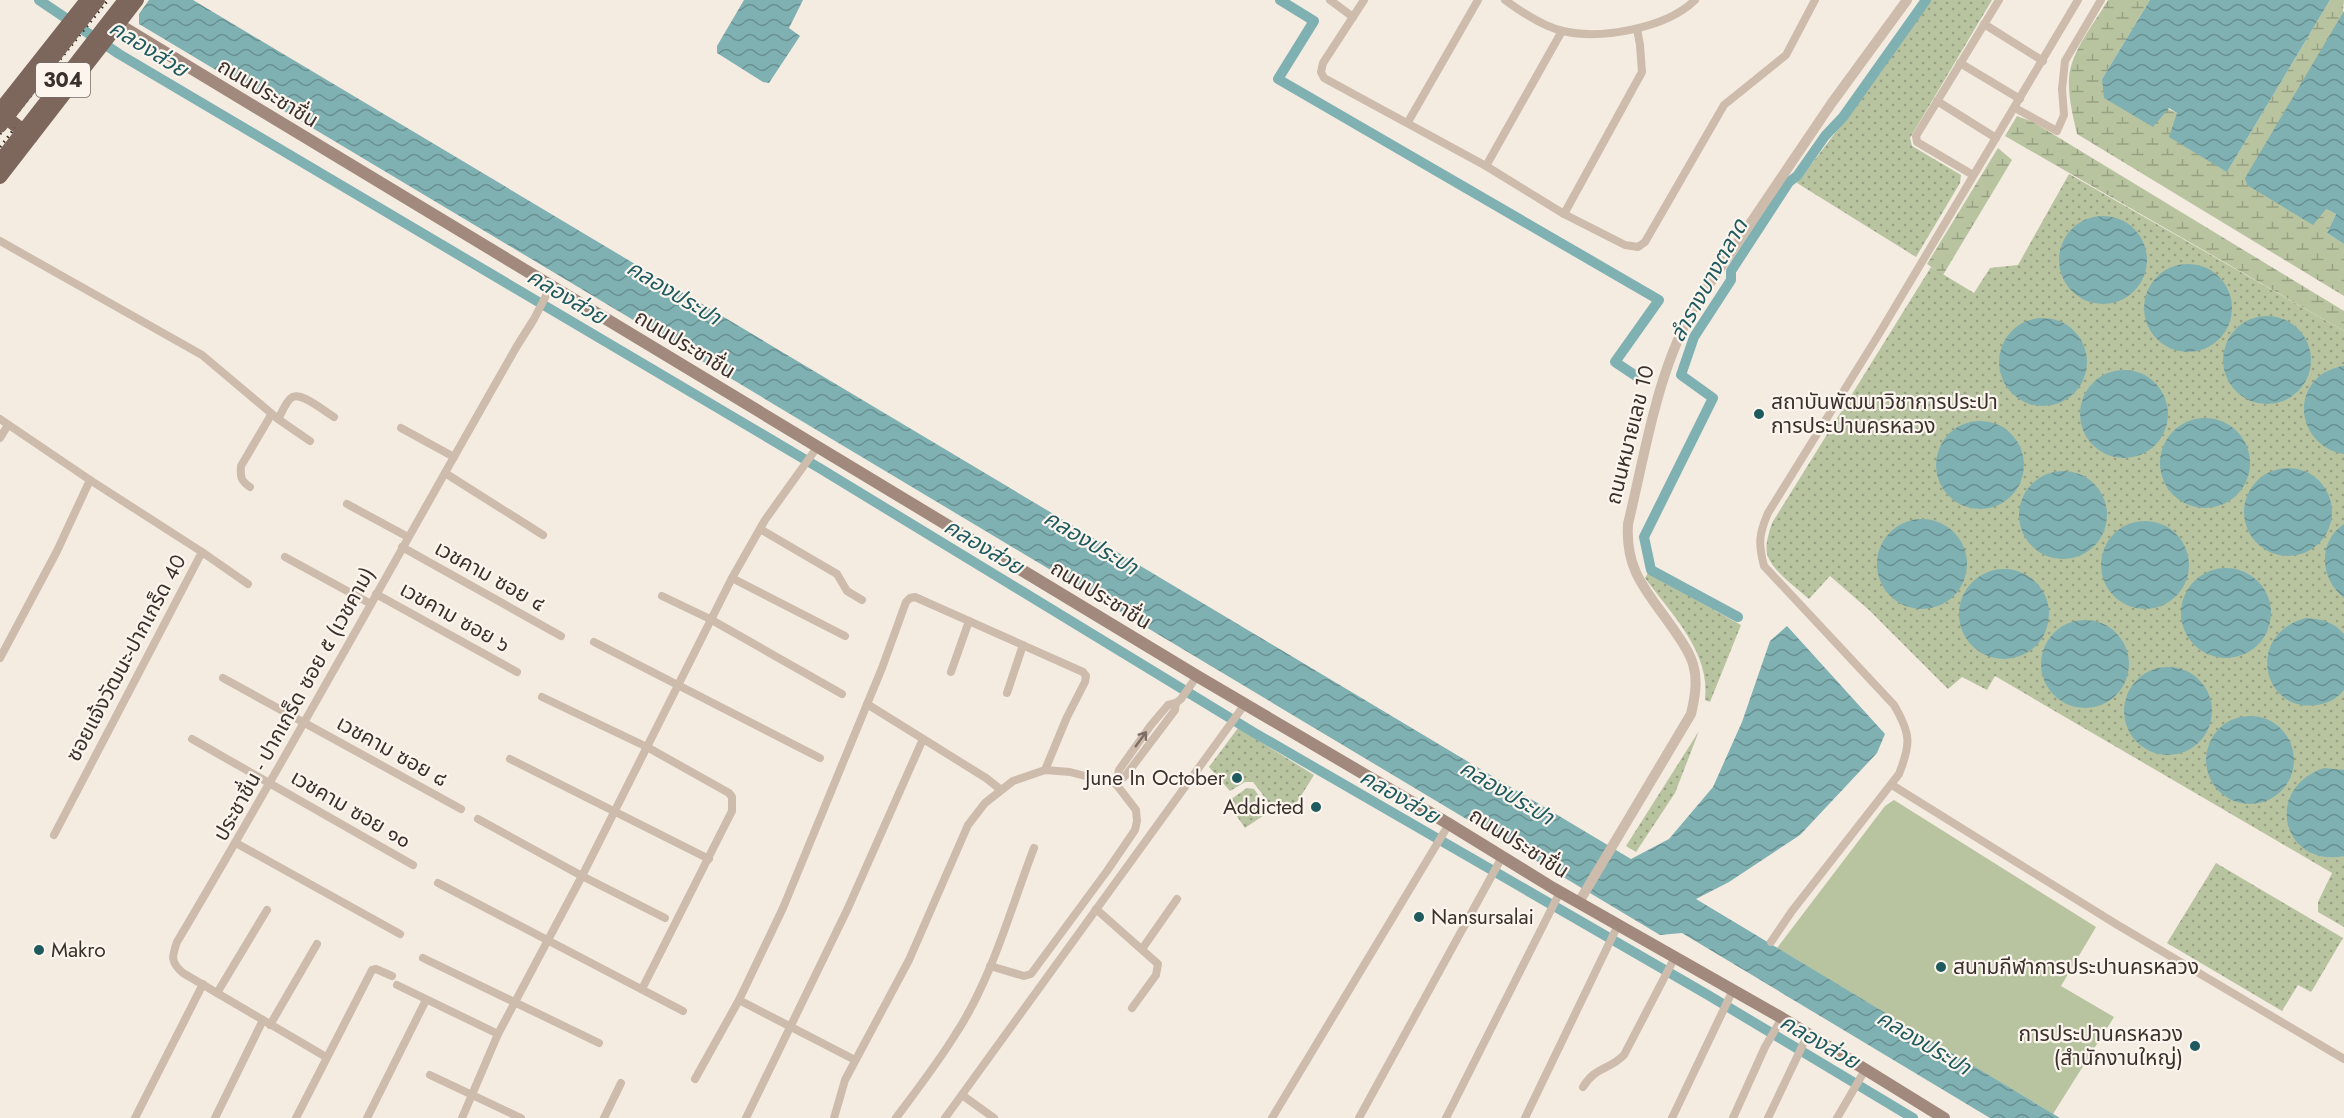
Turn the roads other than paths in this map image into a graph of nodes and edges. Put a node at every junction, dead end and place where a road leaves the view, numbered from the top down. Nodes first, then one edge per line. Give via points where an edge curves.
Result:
1 (125, 0) edge
2 (137, 0) edge
3 (1330, 0) edge
4 (1364, 0) edge
5 (1478, 0) edge
6 (1505, 0) edge
7 (1695, 0) edge
8 (1815, 0) edge
9 (1907, 0) edge
10 (1999, 0) edge
11 (2067, 0) edge
12 (2101, 0) edge
13 (87, 1) edge
14 (2077, 3) edge
15 (1353, 17) junction
16 (118, 24) junction
17 (1984, 24) junction
18 (1637, 29) junction
19 (1562, 31) junction
20 (2043, 61) junction
21 (1960, 63) junction
22 (2019, 99) junction
23 (1937, 101) junction
24 (2014, 108) junction
25 (0, 112) edge
26 (1408, 122) junction
27 (0, 126) edge
28 (31, 137) junction
29 (1996, 138) junction
30 (0, 161) edge
31 (1486, 166) junction
32 (1973, 175) junction
33 (0, 177) edge
34 (1564, 214) junction
35 (0, 242) edge
36 (549, 289) junction
37 (274, 417) junction
38 (333, 417) dead end
39 (0, 420) edge
40 (8, 425) junction
41 (401, 428) dead end
42 (0, 438) edge
43 (309, 441) dead end
44 (816, 449) junction
45 (454, 458) junction
46 (445, 473) junction
47 (90, 480) junction
48 (250, 487) dead end
49 (347, 504) dead end
50 (760, 529) junction
51 (543, 535) dead end
52 (408, 537) junction
53 (402, 547) junction
54 (202, 552) junction
55 (285, 557) dead end
56 (732, 578) junction
57 (248, 584) dead end
58 (376, 594) junction
59 (662, 596) dead end
60 (862, 600) dead end
61 (371, 604) junction
62 (710, 619) junction
63 (969, 621) junction
64 (561, 636) dead end
65 (845, 636) dead end
66 (594, 642) dead end
67 (1023, 645) junction
68 (0, 658) edge
69 (517, 672) dead end
70 (951, 672) dead end
71 (223, 678) dead end
72 (1194, 681) junction
73 (678, 685) junction
74 (1006, 693) dead end
75 (842, 694) dead end
76 (542, 696) dead end
77 (867, 704) junction
78 (1242, 708) junction
79 (305, 724) junction
80 (923, 739) junction
81 (192, 740) dead end
82 (647, 747) junction
83 (820, 758) dead end
84 (510, 759) dead end
85 (1045, 770) junction
86 (271, 784) junction
87 (1116, 784) junction
88 (1892, 785) junction
89 (1000, 789) junction
90 (460, 809) dead end
91 (614, 812) junction
92 (478, 819) dead end
93 (1447, 828) junction
94 (54, 835) dead end
95 (236, 843) junction
96 (1034, 848) dead end
97 (709, 859) junction
98 (1500, 862) junction
99 (412, 865) dead end
100 (582, 876) junction
101 (438, 883) dead end
102 (1558, 896) junction
103 (1581, 898) junction
104 (1178, 899) dead end
105 (1096, 909) junction
106 (267, 910) dead end
107 (665, 918) dead end
108 (1616, 930) junction
109 (400, 934) dead end
110 (549, 939) junction
111 (1771, 942) dead end
112 (317, 944) dead end
113 (1142, 949) junction
114 (1676, 957) junction
115 (423, 958) dead end
116 (990, 966) junction
117 (392, 976) dead end
118 (203, 984) junction
119 (397, 985) dead end
120 (642, 989) junction
121 (217, 993) junction
122 (1730, 994) junction
123 (426, 1000) junction
124 (738, 1000) junction
125 (515, 1002) junction
126 (1132, 1008) dead end
127 (683, 1011) dead end
128 (267, 1022) junction
129 (1779, 1024) junction
130 (790, 1027) junction
131 (498, 1034) junction
132 (1806, 1040) junction
133 (599, 1043) dead end
134 (326, 1058) junction
135 (2344, 1059) edge
136 (855, 1060) junction
137 (430, 1075) dead end
138 (1862, 1075) junction
139 (695, 1079) dead end
140 (621, 1083) dead end
141 (1583, 1087) dead end
142 (474, 1094) junction
143 (962, 1095) junction
144 (135, 1118) edge
145 (215, 1118) edge
146 (296, 1118) edge
147 (367, 1118) edge
148 (462, 1118) edge
149 (521, 1118) edge
150 (604, 1118) edge
151 (746, 1118) edge
152 (834, 1118) edge
153 (896, 1118) edge
154 (945, 1118) edge
155 (994, 1118) edge
156 (1272, 1118) edge
157 (1359, 1118) edge
158 (1446, 1118) edge
159 (1525, 1118) edge
160 (1672, 1118) edge
161 (1733, 1118) edge
162 (1768, 1118) edge
163 (1837, 1118) edge
164 (1944, 1118) edge

1 - 30 main road, 304, bridge
2 - 16 main road, 304
3 - 15 street
4 - 15 street
5 - 26 street
6 - 19 street
7 - 18 street via 1683,11
8 - 34 street via 1785,55 1724,105 1645,242 1638,247 1625,245
9 - 103 street, ถนนหมายเลข 10 via 1831,104 1679,334 1653,417 1627,534 1636,577 1688,652 1695,696 1691,714
10 - 17 street
11 - 14 street
12 - 24 street via 2065,61 2064,115 2057,131
13 - 25 main road, 304
13 - 27 main road, 304, bridge
14 - 20 street
15 - 26 street via 1323,63 1324,78
16 - 28 main road, 304
16 - 36 main road, ถนนประชาชื่น
17 - 20 street
17 - 21 street
18 - 19 street
18 - 34 street via 1642,72
19 - 31 street
20 - 22 street
21 - 22 street
21 - 23 street
22 - 24 street
23 - 29 street
23 - 32 street via 1917,142
24 - 29 street
25 - 28 main road
26 - 31 street
28 - 33 main road, 304
29 - 32 street
31 - 34 street
32 - 88 street via 1768,513 1760,533 1764,566 1894,705 1904,723 1909,737 1907,754
35 - 37 street via 202,356
36 - 44 main road, ถนนประชาชื่น
36 - 45 street, ประชาชื่น - ปากเกร็ด ซอย ๕ (เวชคาม)
37 - 38 street via 296,396
37 - 43 street
37 - 48 street via 242,466 240,476
39 - 40 street, ซอยแจ้งวัฒนะ-ปากเกร็ด 40
40 - 42 street
40 - 47 street, ซอยแจ้งวัฒนะ-ปากเกร็ด 40
41 - 45 street
44 - 50 street
44 - 72 main road, ถนนประชาชื่น
45 - 46 street, ประชาชื่น - ปากเกร็ด ซอย ๕ (เวชคาม)
46 - 51 street
46 - 52 street, ประชาชื่น - ปากเกร็ด ซอย ๕ (เวชคาม)
47 - 54 street, ซอยแจ้งวัฒนะ-ปากเกร็ด 40
47 - 68 street
49 - 52 street
50 - 56 street
50 - 60 street via 837,574 847,591
52 - 53 street, ประชาชื่น - ปากเกร็ด ซอย ๕ (เวชคาม)
53 - 58 street, ประชาชื่น - ปากเกร็ด ซอย ๕ (เวชคาม)
53 - 64 street, เวชคาม ซอย ๔
54 - 57 street
54 - 94 street, ซอยแจ้งวัฒนะ-ปากเกร็ด 40
55 - 61 street
56 - 62 street
56 - 65 street
58 - 61 street, ประชาชื่น - ปากเกร็ด ซอย ๕ (เวชคาม)
58 - 69 street, เวชคาม ซอย ๖
59 - 62 street
61 - 79 street, ประชาชื่น - ปากเกร็ด ซอย ๕ (เวชคาม)
62 - 73 street
62 - 75 street
63 - 67 street
63 - 70 street
63 - 77 street via 910,598
66 - 73 street
67 - 74 street
67 - 85 street via 1086,676
71 - 79 street, เวชคาม ซอย ๘
72 - 78 main road, ถนนประชาชื่น
72 - 87 street via 1178,701 1176,710
73 - 82 street
73 - 83 street
76 - 82 street
77 - 80 street
77 - 124 street via 783,908
78 - 93 main road, ถนนประชาชื่น
78 - 105 street
79 - 86 street, ประชาชื่น - ปากเกร็ด ซอย ๕ (เวชคาม)
79 - 90 street, เวชคาม ซอย ๘
80 - 89 street
80 - 130 street
81 - 86 street, เวชคาม ซอย ๑๐
82 - 91 street
82 - 97 street via 732,797 732,811
84 - 91 street
85 - 87 street
85 - 89 street
86 - 95 street, ประชาชื่น - ปากเกร็ด ซอย ๕ (เวชคาม)
86 - 99 street, เวชคาม ซอย ๑๐
87 - 116 street via 1136,810 1137,820 1135,830 1107,871 1031,974 1024,976
88 - 111 street
88 - 135 street
89 - 136 street via 968,825 909,960
91 - 97 street
91 - 100 street
92 - 100 street
93 - 98 main road, ถนนประชาชื่น
93 - 156 street
95 - 109 street
95 - 118 street, ประชาชื่น - ปากเกร็ด ซอย ๕ (เวชคาม) via 172,957 175,966
96 - 116 street
97 - 120 street
98 - 102 main road, ถนนประชาชื่น
98 - 157 street
100 - 107 street
100 - 110 street
101 - 110 street
102 - 103 main road, ถนนประชาชื่น
102 - 158 street
103 - 108 main road, ถนนประชาชื่น
104 - 113 street
105 - 113 street
105 - 143 street
106 - 121 street
108 - 114 main road, ถนนประชาชื่น
108 - 159 street
110 - 120 street
110 - 125 street
112 - 128 street
113 - 126 street via 1159,968
114 - 122 main road, ถนนประชาชื่น
114 - 141 street via 1624,1055 1591,1074
115 - 125 street
116 - 153 street via 956,1035
117 - 134 street via 372,970
118 - 121 street, ประชาชื่น - ปากเกร็ด ซอย ๕ (เวชคาม)
118 - 144 street
119 - 123 street
120 - 127 street
121 - 128 street, ประชาชื่น - ปากเกร็ด ซอย ๕ (เวชคาม)
122 - 129 main road, ถนนประชาชื่น
122 - 160 street
123 - 131 street
123 - 147 street
124 - 130 street
124 - 139 street
125 - 131 street
125 - 133 street
128 - 134 street, ประชาชื่น - ปากเกร็ด ซอย ๕ (เวชคาม)
128 - 145 street
129 - 132 main road, ถนนประชาชื่น
129 - 161 street
130 - 136 street
130 - 151 street
131 - 142 street
132 - 138 main road, ถนนประชาชื่น
132 - 162 street
134 - 146 street
136 - 152 street
137 - 142 street
138 - 163 street
138 - 164 main road, ถนนประชาชื่น
140 - 150 street
142 - 148 street
142 - 149 street
143 - 154 street
143 - 155 street

